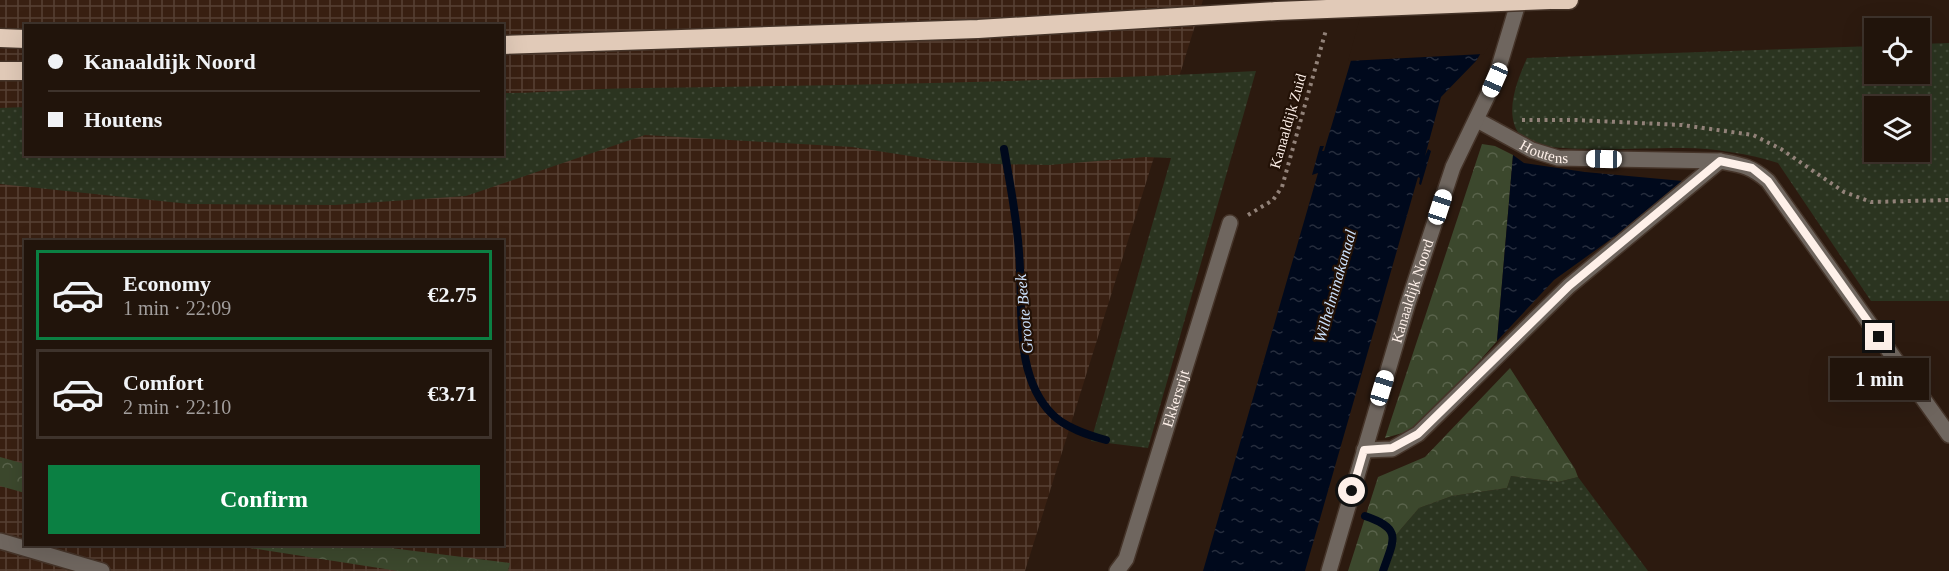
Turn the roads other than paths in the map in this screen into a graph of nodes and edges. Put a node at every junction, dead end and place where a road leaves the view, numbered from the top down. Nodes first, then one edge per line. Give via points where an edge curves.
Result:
1 (1519, 0) edge
2 (1551, 0) edge
3 (1569, 0) edge
4 (0, 38) edge
5 (24, 39) edge
6 (504, 45) edge
7 (0, 71) edge
8 (24, 71) edge
9 (1477, 120) junction
10 (1720, 161) junction
11 (1230, 223) road end
12 (1949, 435) edge
13 (1364, 450) junction
14 (0, 541) edge
15 (102, 571) edge
16 (1117, 571) edge
17 (1329, 571) edge

1 - 9 street, Kanaaldijk Noord via 1495,80
2 - 3 highway
2 - 6 highway, bridge via 978,29
4 - 5 highway
7 - 8 highway
9 - 10 street, Houtens via 1532,150 1558,158
9 - 13 street, Kanaaldijk Noord via 1453,167
10 - 12 street, Houtens via 1752,168 1768,181
10 - 13 street via 1569,286 1418,434 1392,448
11 - 16 street, Ekkersrijt via 1126,559
13 - 17 street, Kanaaldijk Noord
14 - 15 street

